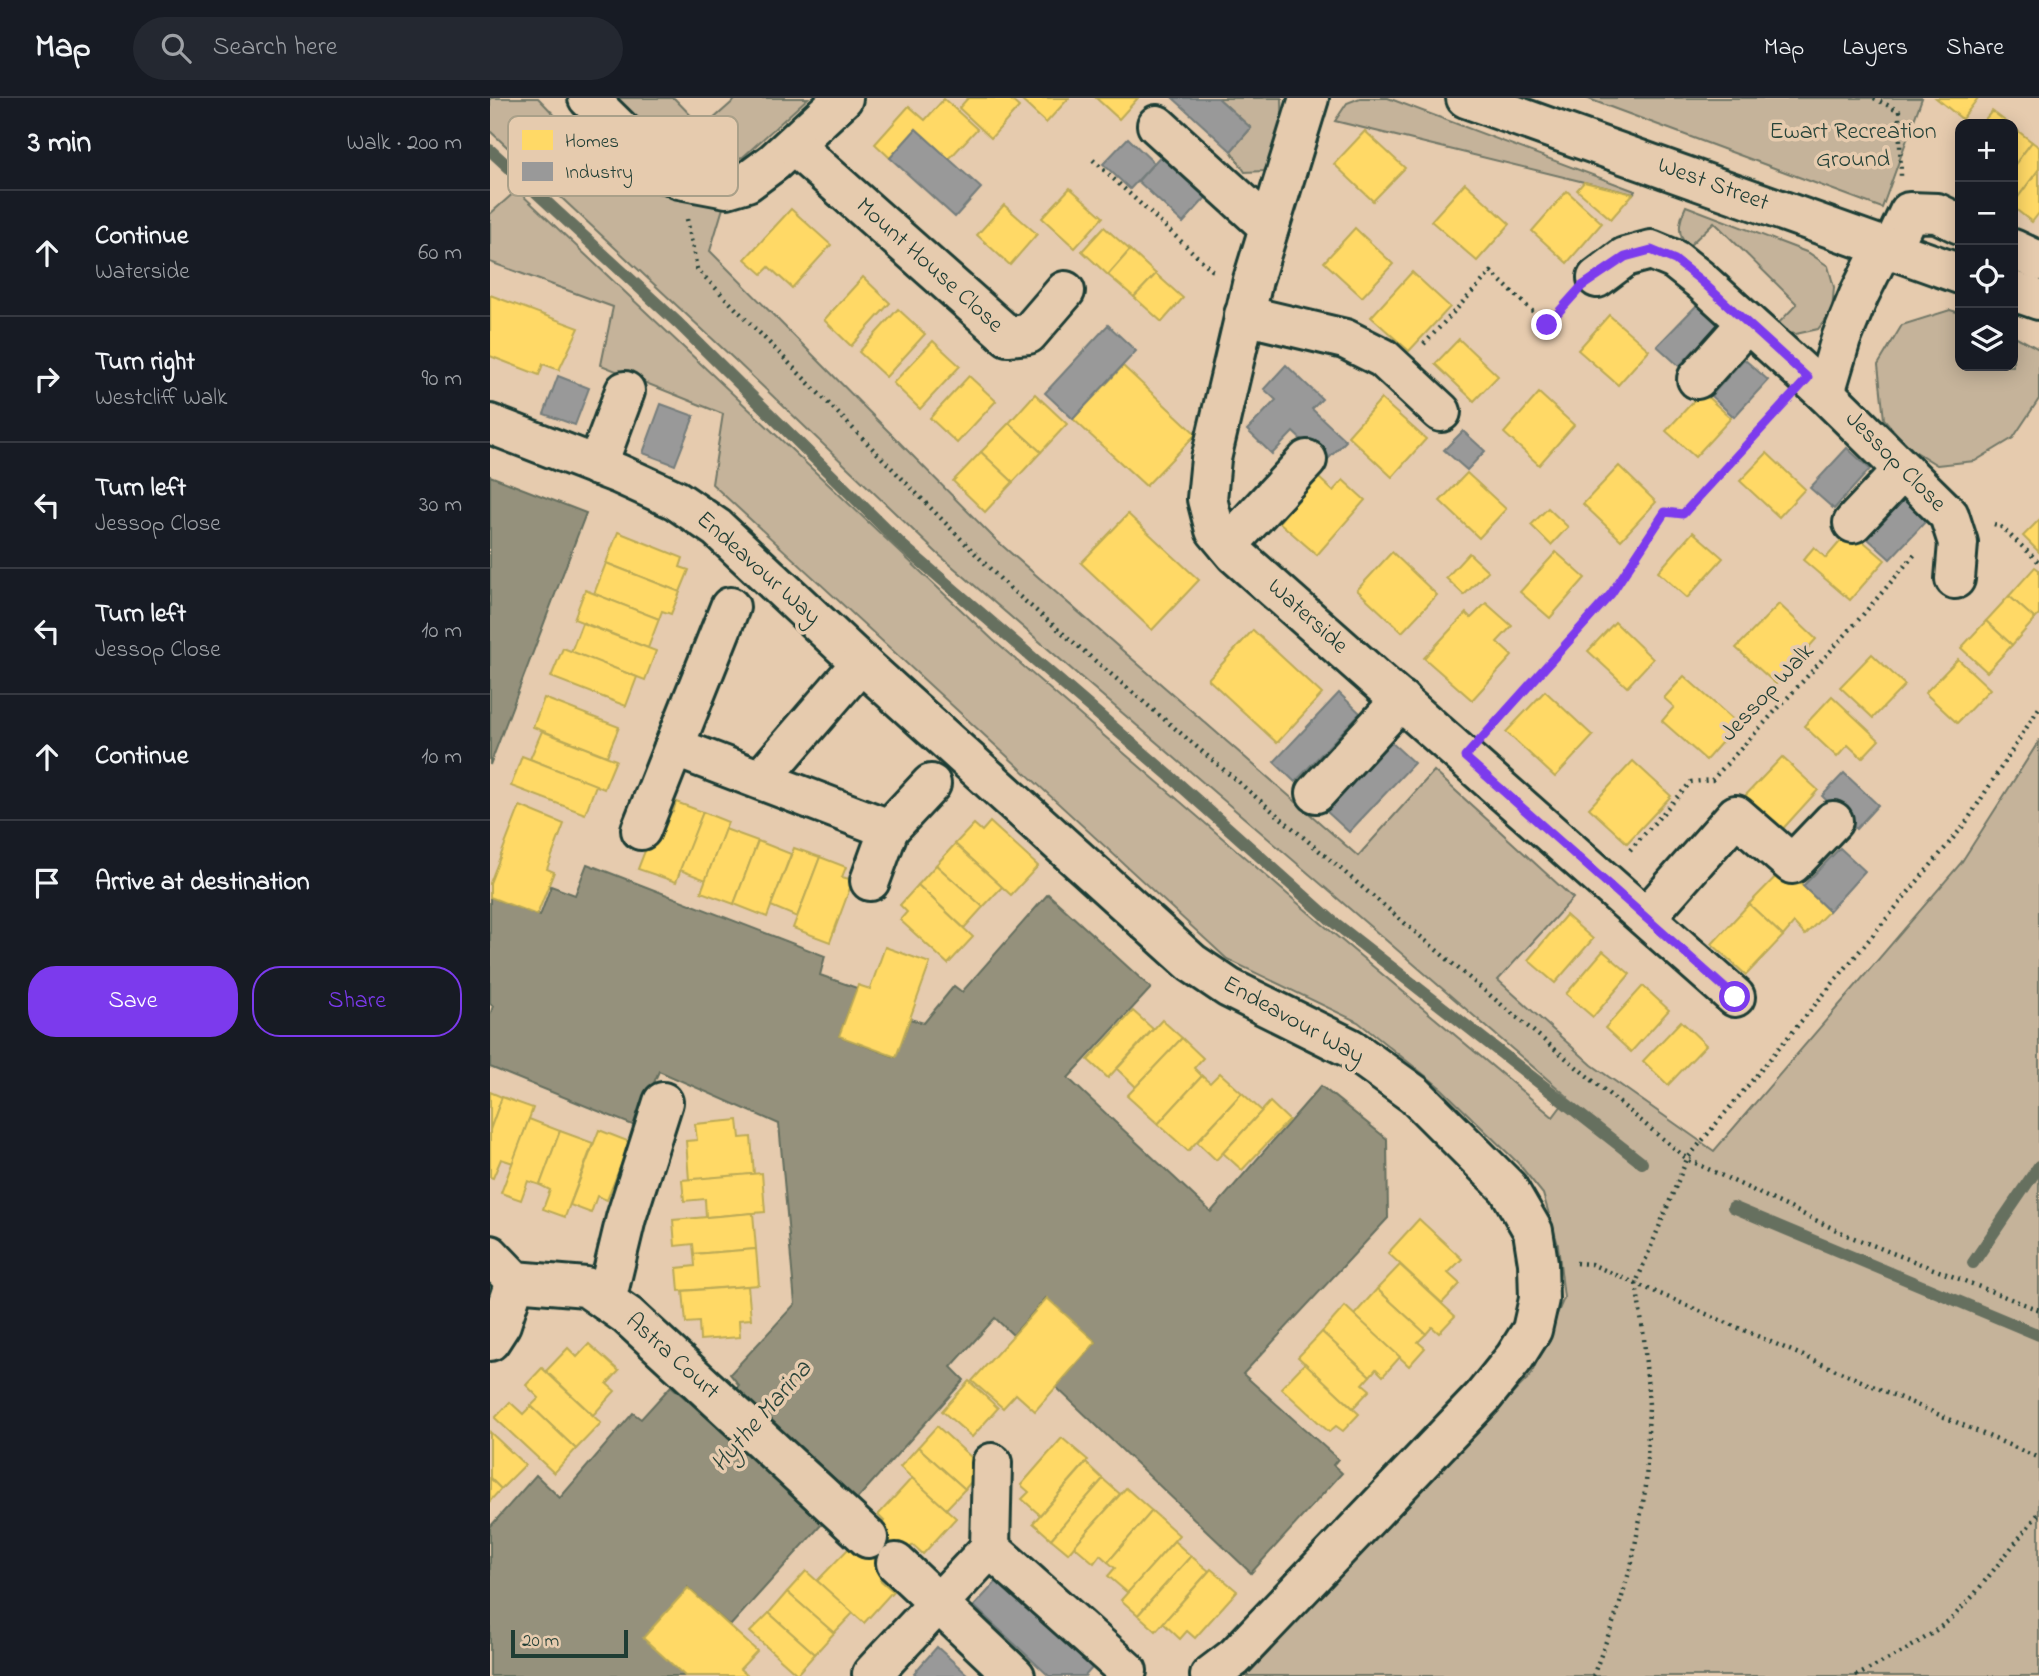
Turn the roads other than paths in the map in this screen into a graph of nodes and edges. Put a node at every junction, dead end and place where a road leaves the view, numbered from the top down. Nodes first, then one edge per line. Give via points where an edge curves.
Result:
1 (588, 98) edge
2 (843, 98) edge
3 (1308, 98) edge
4 (1466, 98) edge
5 (606, 116) edge
6 (1157, 125) dead end
7 (793, 145) junction
8 (738, 185) edge
9 (1955, 222) edge
10 (1269, 227) junction
11 (1888, 247) junction
12 (2018, 251) edge
13 (2039, 261) edge
14 (1955, 272) edge
15 (1597, 278) road end
16 (1065, 291) dead end
17 (2018, 293) edge
18 (1249, 298) junction
19 (2039, 300) edge
20 (1747, 323) junction
21 (1698, 379) dead end
22 (1816, 385) junction
23 (625, 391) dead end
24 (1441, 412) dead end
25 (490, 424) edge
26 (1307, 460) dead end
27 (597, 466) junction
28 (1903, 470) junction
29 (1853, 523) dead end
30 (1228, 545) junction
31 (1955, 579) dead end
32 (730, 607) dead end
33 (862, 663) junction
34 (1401, 700) junction
35 (674, 747) junction
36 (761, 779) junction
37 (931, 784) dead end
38 (1316, 793) dead end
39 (1833, 821) dead end
40 (889, 829) junction
41 (641, 830) dead end
42 (870, 881) dead end
43 (1646, 917) junction
44 (1735, 997) dead end
45 (663, 1101) dead end
46 (503, 1268) edge
47 (606, 1301) junction
48 (490, 1341) edge
49 (992, 1463) dead end
50 (989, 1548) junction
51 (937, 1603) junction
52 (1127, 1671) dead end
53 (872, 1675) edge
54 (1015, 1676) edge
55 (1210, 1676) edge

1 - 5 street
2 - 7 street
3 - 10 street, Waterside
4 - 11 street, West Street
6 - 10 street
7 - 8 street
7 - 16 street, Mount House Close via 1008,337 1028,334
9 - 11 street, Jessop Close via 1937,213 1909,212
10 - 18 street, Waterside
11 - 14 street, West Street
11 - 22 street, Jessop Close via 1858,295 1842,339
12 - 13 street
15 - 20 street, Jessop Close via 1625,257 1651,250 1675,260
17 - 19 street
18 - 24 street via 1382,358
18 - 30 street, Waterside via 1211,459 1207,499 1215,530
20 - 21 street
20 - 22 street, Jessop Close
22 - 28 street, Jessop Close
23 - 27 street
25 - 27 street, Endeavour Way
26 - 30 street
27 - 33 street, Endeavour Way via 677,500 717,528
28 - 29 street
28 - 31 street, Jessop Close via 1949,515 1958,543
30 - 34 street, Waterside
32 - 35 street, Endeavour Way
33 - 36 street
33 - 55 street, Endeavour Way via 1192,964 1229,988 1350,1048 1415,1095 1508,1188 1533,1231 1539,1299 1532,1330 1516,1357 1346,1542 1235,1657
34 - 38 street
34 - 43 street, Waterside
35 - 36 street
35 - 41 street, Endeavour Way
36 - 40 street
37 - 40 street
39 - 43 street via 1792,864 1736,815
40 - 42 street
43 - 44 street, Waterside
45 - 47 street via 626,1218
46 - 47 street, Astra Court via 586,1287
46 - 48 street, Astra Court via 501,1324
47 - 51 street, Astra Court via 628,1316
49 - 50 street
50 - 51 street
50 - 52 street
51 - 53 street
51 - 54 street

